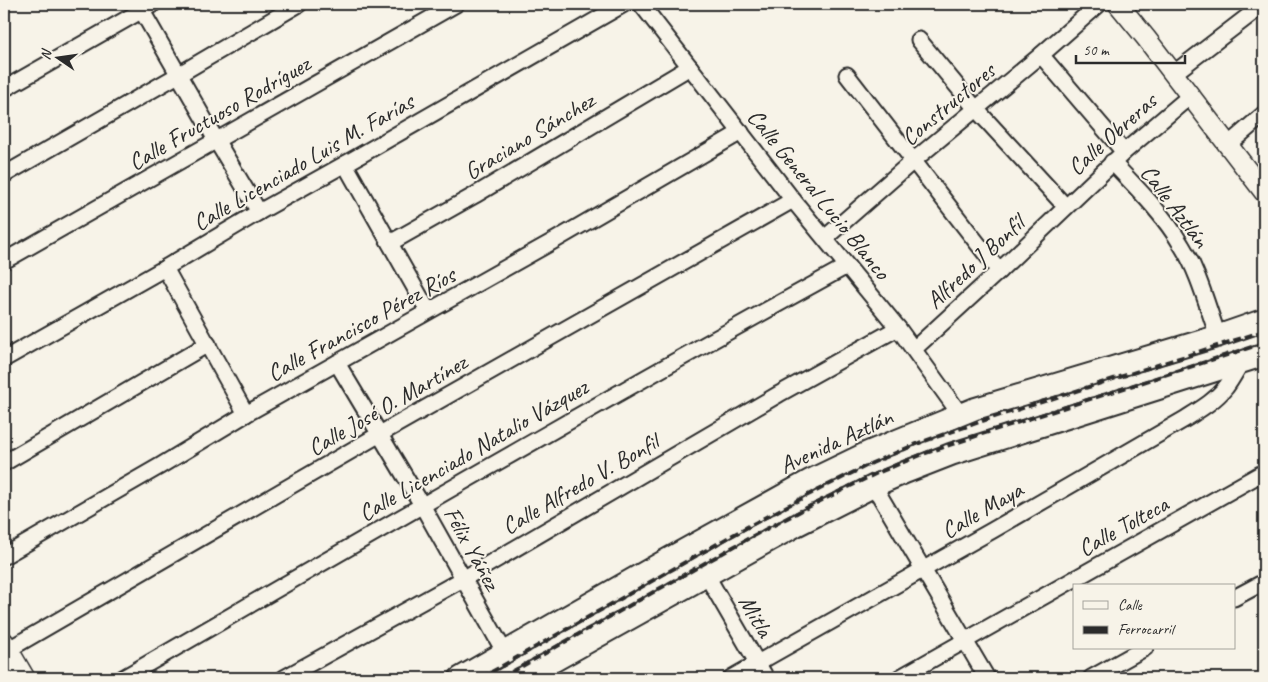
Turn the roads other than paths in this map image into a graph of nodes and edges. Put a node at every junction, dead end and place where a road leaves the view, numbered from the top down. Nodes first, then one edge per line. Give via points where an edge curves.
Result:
1 (299, 4) edge
2 (456, 4) edge
3 (624, 4) edge
4 (641, 4) edge
5 (1099, 4) edge
6 (1122, 5) edge
7 (144, 6) edge
8 (1251, 14) dead end
9 (919, 40) dead end
10 (1041, 55) junction
11 (690, 68) junction
12 (1174, 74) junction
13 (178, 75) junction
14 (847, 75) dead end
15 (4, 89) edge
16 (1190, 96) junction
17 (976, 109) junction
18 (1264, 114) edge
19 (741, 132) junction
20 (216, 140) junction
21 (1228, 145) junction
22 (1124, 152) junction
23 (913, 161) junction
24 (1112, 162) junction
25 (345, 164) junction
26 (4, 175) edge
27 (1264, 192) edge
28 (793, 200) junction
29 (1066, 207) junction
30 (258, 212) junction
31 (825, 238) junction
32 (390, 243) junction
33 (4, 261) edge
34 (847, 266) junction
35 (165, 268) junction
36 (999, 271) junction
37 (428, 311) junction
38 (1264, 320) edge
39 (898, 328) junction
40 (1218, 336) junction
41 (208, 344) junction
42 (914, 349) junction
43 (1264, 355) edge
44 (4, 359) edge
45 (336, 363) junction
46 (1241, 363) junction
47 (246, 414) junction
48 (960, 414) junction
49 (380, 434) junction
50 (4, 463) edge
51 (1264, 472) edge
52 (874, 486) junction
53 (422, 504) junction
54 (4, 556) edge
55 (924, 569) junction
56 (707, 576) junction
57 (463, 579) junction
58 (1264, 582) edge
59 (1236, 597) edge
60 (966, 640) junction
61 (5, 647) edge
62 (1141, 650) edge
63 (505, 653) junction
64 (757, 663) junction
65 (25, 678) edge
66 (123, 678) edge
67 (284, 678) edge
68 (460, 678) edge
69 (523, 678) edge
70 (731, 678) edge
71 (766, 678) edge
72 (899, 678) edge
73 (987, 678) edge
74 (1091, 678) edge

1 - 13 street
2 - 20 street, Calle Fructuoso Rodríguez
3 - 25 street, Calle Licenciado Luis M. Farías
4 - 11 street, Calle General Lucio Blanco
5 - 10 street, Constructores
6 - 12 street
7 - 13 street
7 - 15 street
8 - 12 street
9 - 17 street
10 - 17 street, Constructores
10 - 22 street, Calle Aztlán
11 - 19 street, Calle General Lucio Blanco
11 - 32 street, Graciano Sánchez
12 - 16 street
13 - 20 street
13 - 26 street
14 - 23 street
16 - 21 street
16 - 22 street, Calle Obreras
17 - 23 street, Constructores
17 - 29 street
18 - 21 street
19 - 28 street, Calle General Lucio Blanco
19 - 37 street, Calle Francisco Pérez Ríos
20 - 30 street
20 - 33 street, Calle Fructuoso Rodríguez
21 - 27 street
22 - 24 street, Calle Obreras
23 - 31 street, Constructores
23 - 36 street
24 - 29 street, Calle Obreras
24 - 40 street, Calle Aztlán via 1135,185 1182,245
25 - 30 street, Calle Licenciado Luis M. Farías
25 - 32 street
28 - 31 street, Calle General Lucio Blanco
28 - 49 street, Calle José O. Martínez
29 - 36 street, Alfredo J Bonfíl
30 - 35 street, Calle Licenciado Luis M. Farías
31 - 34 street, Calle General Lucio Blanco
32 - 37 street
34 - 39 street, Calle General Lucio Blanco
34 - 53 street, Calle Licenciado Natalio Vázquez
35 - 41 street
35 - 44 street, Calle Licenciado Luis M. Farías
36 - 42 street, Alfredo J Bonfíl
37 - 45 street, Calle Francisco Pérez Ríos
38 - 40 main road, Avenida Aztlán
39 - 42 street, Calle General Lucio Blanco
39 - 57 street, Calle Alfredo V. Bonfil
40 - 48 main road, Avenida Aztlán
41 - 47 street
41 - 50 street
42 - 48 street, Calle General Lucio Blanco
43 - 46 main road
45 - 47 street, Calle Francisco Pérez Ríos
45 - 49 street, Félix Yáñez
46 - 52 main road via 952,454
46 - 55 street, Calle Maya via 1225,388 1207,405
47 - 54 street, Calle Francisco Pérez Ríos
48 - 63 main road, Avenida Aztlán via 811,480
49 - 53 street, Félix Yáñez
49 - 61 street, Calle José O. Martínez
51 - 60 street, Calle Tolteca
52 - 55 street
52 - 56 main road
53 - 57 street, Félix Yáñez
53 - 66 street, Calle Licenciado Natalio Vázquez
55 - 60 street
55 - 64 street, Calle Maya
56 - 64 street, Mitla
56 - 69 main road
57 - 63 street, Félix Yáñez
57 - 67 street, Calle Alfredo V. Bonfil
58 - 59 street
60 - 72 street, Calle Tolteca
60 - 73 street
61 - 65 street
62 - 74 street
63 - 68 main road, Avenida Aztlán
64 - 70 street, Calle Maya
64 - 71 street, Mitla

